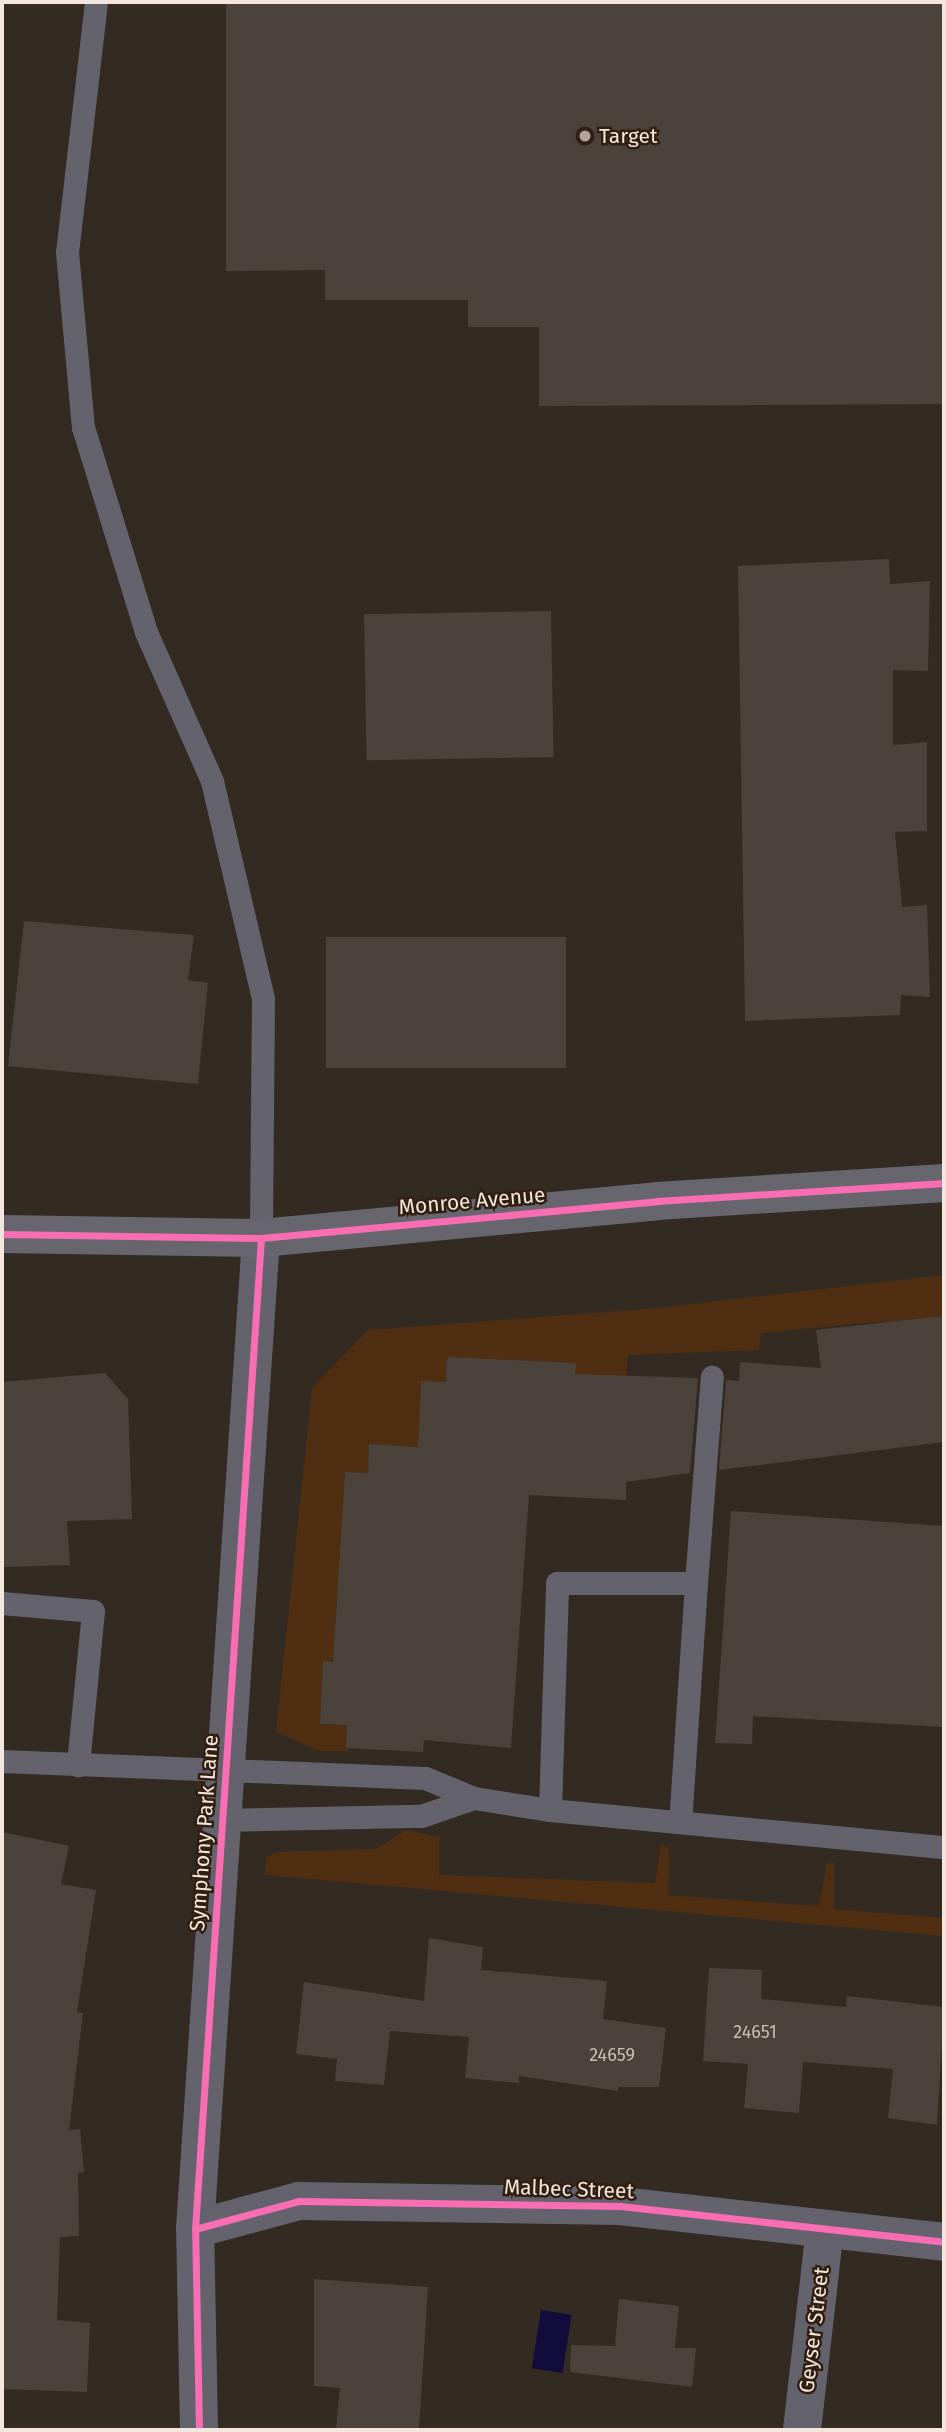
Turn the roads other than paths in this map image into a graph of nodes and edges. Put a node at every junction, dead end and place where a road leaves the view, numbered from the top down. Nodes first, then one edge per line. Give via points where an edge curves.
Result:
1 (96, 2) edge
2 (944, 1183) edge
3 (2, 1234) edge
4 (261, 1238) junction
5 (712, 1377) dead end
6 (696, 1583) junction
7 (2, 1603) edge
8 (2, 1762) edge
9 (78, 1765) junction
10 (226, 1769) junction
11 (392, 1777) junction
12 (474, 1798) junction
13 (550, 1810) junction
14 (390, 1818) junction
15 (223, 1820) junction
16 (680, 1821) junction
17 (944, 1847) edge
18 (825, 2229) junction
19 (195, 2230) junction
20 (944, 2242) edge
21 (199, 2430) edge
22 (802, 2430) edge

1 - 4 lane via 67,252 83,427 146,632 212,780 263,999
2 - 4 street, Monroe Avenue via 657,1201
3 - 4 street, Monroe Avenue
4 - 10 street, Symphony Park Lane
5 - 6 lane
6 - 13 lane via 558,1583
6 - 16 lane
7 - 9 lane via 93,1611
8 - 9 lane
9 - 10 lane
10 - 11 lane
10 - 15 street, Symphony Park Lane
11 - 12 lane via 425,1778
11 - 14 lane
12 - 13 lane
12 - 14 lane via 421,1816
13 - 16 lane
14 - 15 lane
15 - 19 street, Symphony Park Lane
16 - 17 lane
18 - 19 street, Malbec Street via 620,2206 299,2201
18 - 20 street, Malbec Street
18 - 22 street, Geyser Street
19 - 21 street, Symphony Park Lane

